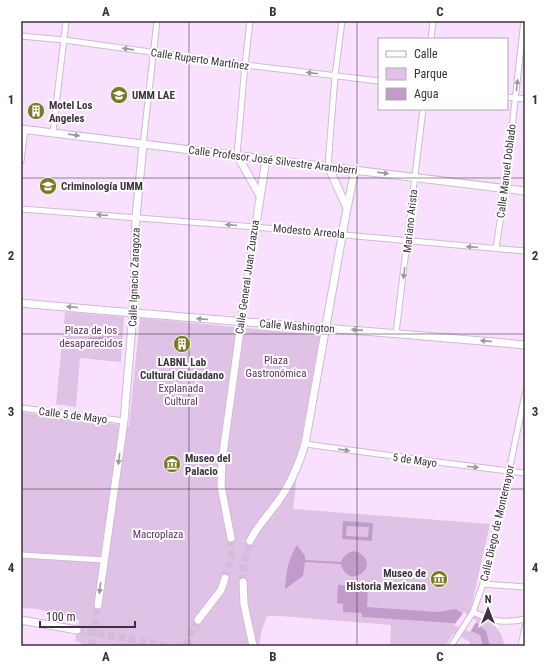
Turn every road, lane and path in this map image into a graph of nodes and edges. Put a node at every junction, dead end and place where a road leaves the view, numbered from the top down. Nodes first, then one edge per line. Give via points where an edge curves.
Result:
1 (66, 21) edge
2 (157, 21) edge
3 (250, 21) edge
4 (342, 21) edge
5 (433, 21) edge
6 (524, 21) edge
7 (21, 36) edge
8 (431, 38) edge
9 (64, 40) junction
10 (154, 52) junction
11 (245, 65) junction
12 (335, 76) junction
13 (378, 81) edge
14 (508, 97) edge
15 (515, 98) junction
16 (525, 99) edge
17 (423, 110) edge
18 (23, 129) edge
19 (53, 132) junction
20 (143, 145) junction
21 (237, 155) junction
22 (266, 159) junction
23 (21, 161) edge
24 (328, 166) junction
25 (356, 170) junction
26 (415, 178) junction
27 (505, 189) junction
28 (525, 191) edge
29 (260, 196) junction
30 (347, 208) junction
31 (21, 209) edge
32 (136, 217) junction
33 (255, 227) junction
34 (343, 234) junction
35 (408, 241) junction
36 (496, 248) junction
37 (525, 251) edge
38 (21, 303) edge
39 (133, 313) junction
40 (241, 322) junction
41 (327, 328) junction
42 (396, 333) junction
43 (525, 345) edge
44 (525, 394) edge
45 (21, 408) edge
46 (124, 421) junction
47 (305, 444) junction
48 (509, 471) junction
49 (525, 473) edge
50 (232, 538) tunnel mouth
51 (250, 541) tunnel mouth
52 (21, 555) edge
53 (104, 560) junction
54 (225, 578) tunnel mouth
55 (243, 582) tunnel mouth
56 (483, 584) junction
57 (525, 587) edge
58 (98, 605) tunnel mouth
59 (472, 613) junction
60 (525, 619) edge
61 (21, 620) edge
62 (198, 620) tunnel mouth
63 (525, 627) edge
64 (77, 630) tunnel mouth
65 (253, 646) edge
66 (451, 646) edge
67 (521, 646) edge

1 - 9 street
2 - 10 street, Calle Ignacio Zaragoza
3 - 11 street
4 - 12 street
5 - 8 street
15 -> 6 street, Calle Manuel Doblado
7 - 9 street, Calle Ruperto Martínez
10 -> 9 street, Calle Ruperto Martínez
9 - 19 street
10 - 11 street, Calle Ruperto Martínez
10 - 20 street, Calle Ignacio Zaragoza
12 -> 11 street, Calle Ruperto Martínez
11 - 21 street
12 - 13 street, Calle Ruperto Martínez
12 - 24 street
14 - 15 street
15 - 16 street
15 - 27 street, Calle Manuel Doblado
17 - 26 street, Mariano Arista
18 - 19 main road, Calle Profesor José Silvestre Aramberri
18 - 23 street
19 -> 20 main road, Calle Profesor José Silvestre Aramberri
20 - 21 main road, Calle Profesor José Silvestre Aramberri
20 - 32 main road, Calle Ignacio Zaragoza
21 - 22 main road, Calle Profesor José Silvestre Aramberri
21 - 29 main road
22 - 24 main road, Calle Profesor José Silvestre Aramberri
22 - 29 main road, Calle General Juan Zuazua
24 - 25 main road, Calle Profesor José Silvestre Aramberri
24 - 30 main road
25 -> 26 main road, Calle Profesor José Silvestre Aramberri
25 - 30 main road
26 - 27 main road, Calle Profesor José Silvestre Aramberri
26 - 35 street, Mariano Arista
27 - 28 main road, Calle Profesor José Silvestre Aramberri
27 - 36 street, Calle Manuel Doblado
29 - 33 main road, Calle General Juan Zuazua
30 - 34 main road
32 -> 31 street, Modesto Arreola
33 -> 32 street, Modesto Arreola
32 - 39 main road, Calle Ignacio Zaragoza
33 - 34 street, Modesto Arreola
33 - 40 main road, Calle General Juan Zuazua
34 - 35 street, Modesto Arreola
34 - 41 main road
36 -> 35 street, Modesto Arreola
35 -> 42 street, Mariano Arista
36 - 37 street, Modesto Arreola
39 -> 38 main road, Calle Washington
40 -> 39 main road, Calle Washington
39 - 46 main road, Calle Ignacio Zaragoza
40 - 41 main road, Calle Washington
40 - 50 main road, Calle General Juan Zuazua via 224,442 221,486
42 -> 41 main road, Calle Washington
41 - 47 main road
43 -> 42 main road, Calle Washington
44 - 48 street, Calle Diego de Montemayor
45 - 46 street, Calle 5 de Mayo
46 -> 53 main road, Calle Ignacio Zaragoza
47 -> 48 street, 5 de Mayo
47 - 51 main road via 299,464 285,490
48 - 49 street, 5 de Mayo
48 - 56 street, Calle Diego de Montemayor
52 - 53 street
53 -> 58 main road, Calle Ignacio Zaragoza
54 - 62 main road via 220,590
55 - 65 main road via 244,604
56 - 57 street
56 - 59 street, Calle Diego de Montemayor
59 - 60 street via 499,622
59 - 66 street, Calle Diego de Montemayor
61 - 64 main road
63 - 67 street

